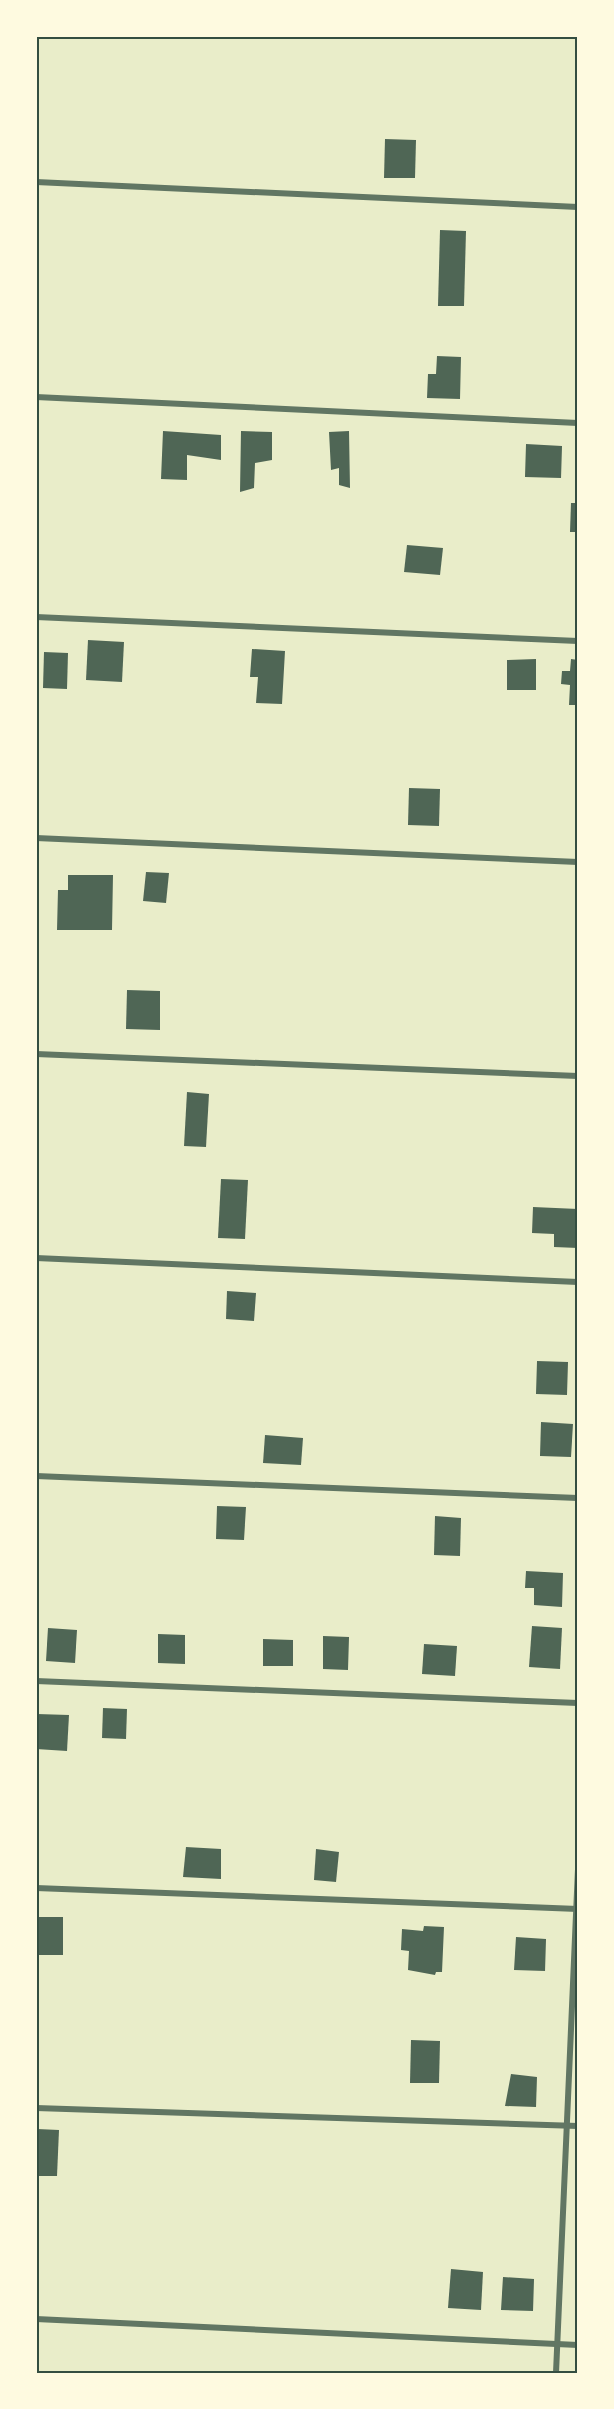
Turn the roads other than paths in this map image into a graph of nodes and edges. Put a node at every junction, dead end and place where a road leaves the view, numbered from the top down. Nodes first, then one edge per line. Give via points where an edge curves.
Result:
1 (36, 182) edge
2 (578, 207) edge
3 (36, 397) edge
4 (578, 423) edge
5 (36, 617) edge
6 (578, 641) edge
7 (36, 838) edge
8 (578, 862) edge
9 (36, 1054) edge
10 (578, 1076) edge
11 (36, 1258) edge
12 (578, 1282) edge
13 (36, 1476) edge
14 (578, 1498) edge
15 (36, 1681) edge
16 (578, 1703) edge
17 (578, 1869) edge
18 (36, 1888) edge
19 (577, 1909) edge
20 (36, 2108) edge
21 (567, 2125) junction
22 (578, 2126) edge
23 (36, 2319) edge
24 (557, 2344) junction
25 (578, 2345) edge
26 (556, 2373) edge

1 - 2 street
3 - 4 street
5 - 6 street
7 - 8 street
9 - 10 street
11 - 12 street
13 - 14 street
15 - 16 street
17 - 19 street
18 - 19 street
19 - 21 street
20 - 21 street
21 - 22 street
21 - 24 street
23 - 24 street
24 - 25 street
24 - 26 street

